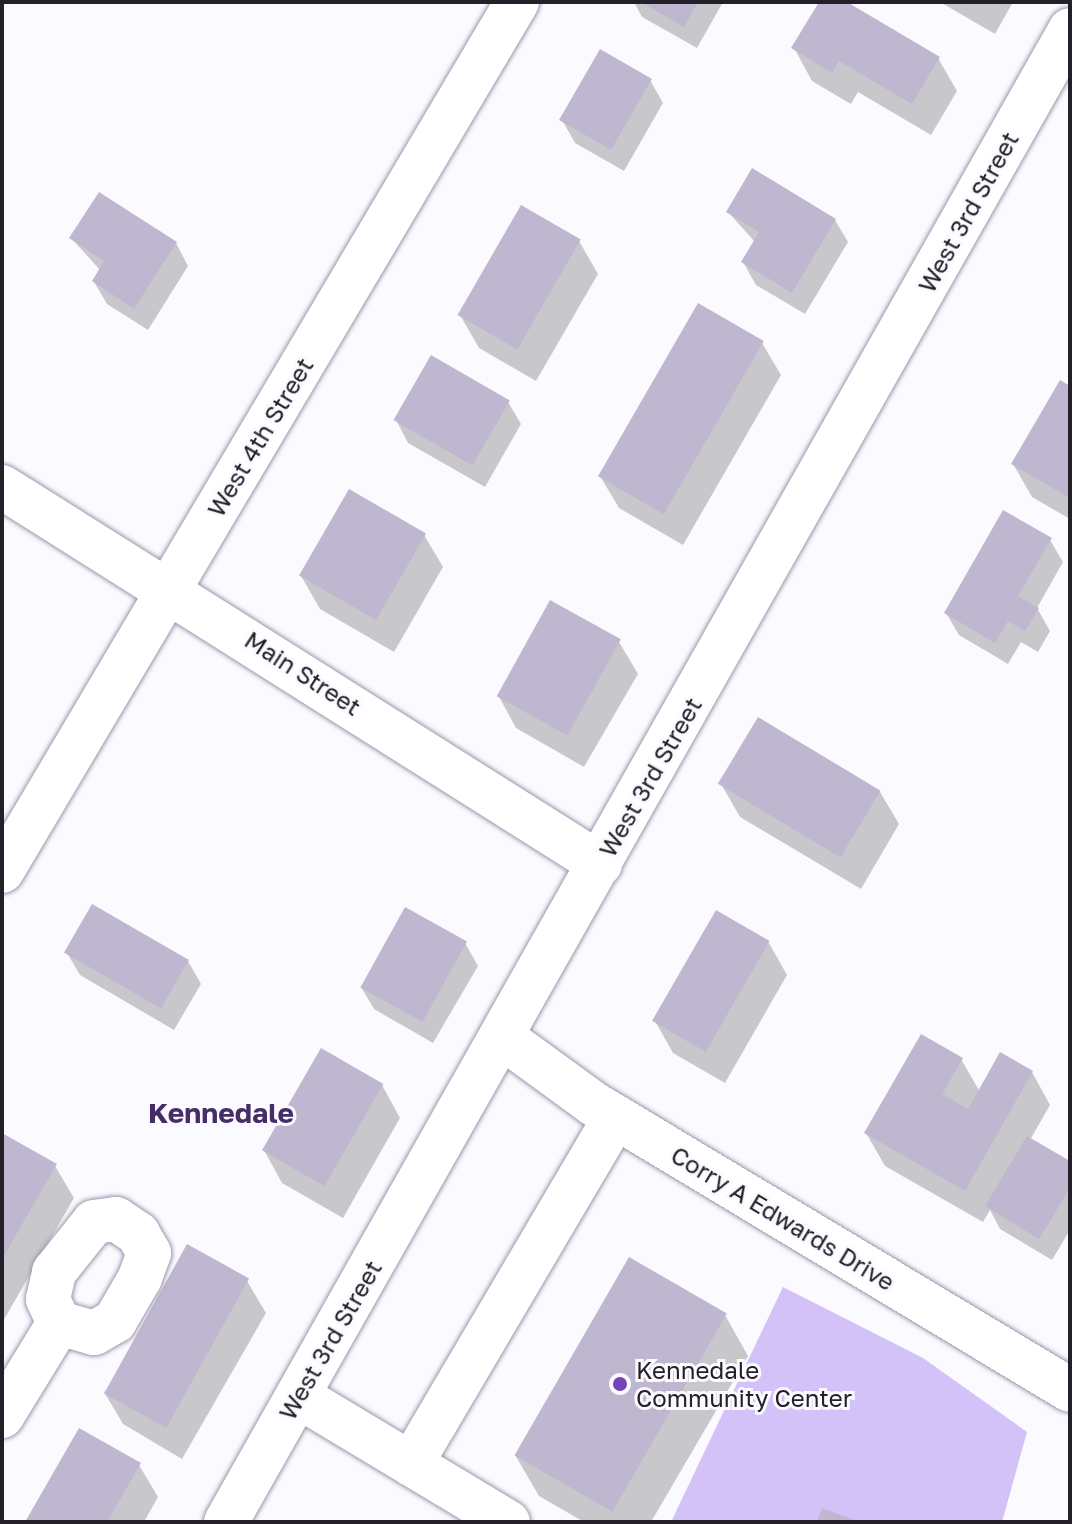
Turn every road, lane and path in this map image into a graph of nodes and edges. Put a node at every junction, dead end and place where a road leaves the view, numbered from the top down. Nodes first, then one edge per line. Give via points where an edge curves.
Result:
1 (517, 2) edge
2 (1070, 30) edge
3 (2, 487) edge
4 (170, 587) junction
5 (600, 864) junction
6 (2, 871) edge
7 (502, 1037) junction
8 (615, 1117) junction
9 (59, 1323) dead end
10 (1070, 1390) edge
11 (298, 1396) junction
12 (2, 1416) edge
13 (411, 1464) junction
14 (226, 1522) edge
15 (508, 1522) edge

1 - 4 street, West 4th Street
2 - 5 street, West 3rd Street
3 - 4 street, Main Street
4 - 5 street, Main Street
4 - 6 street, West 4th Street
5 - 7 street, West 3rd Street
7 - 8 street, Corry A Edwards Drive
7 - 11 street, West 3rd Street
8 - 10 street, Corry A Edwards Drive
8 - 13 street
9 - 12 street
11 - 13 street
11 - 14 street, West 3rd Street
13 - 15 street

